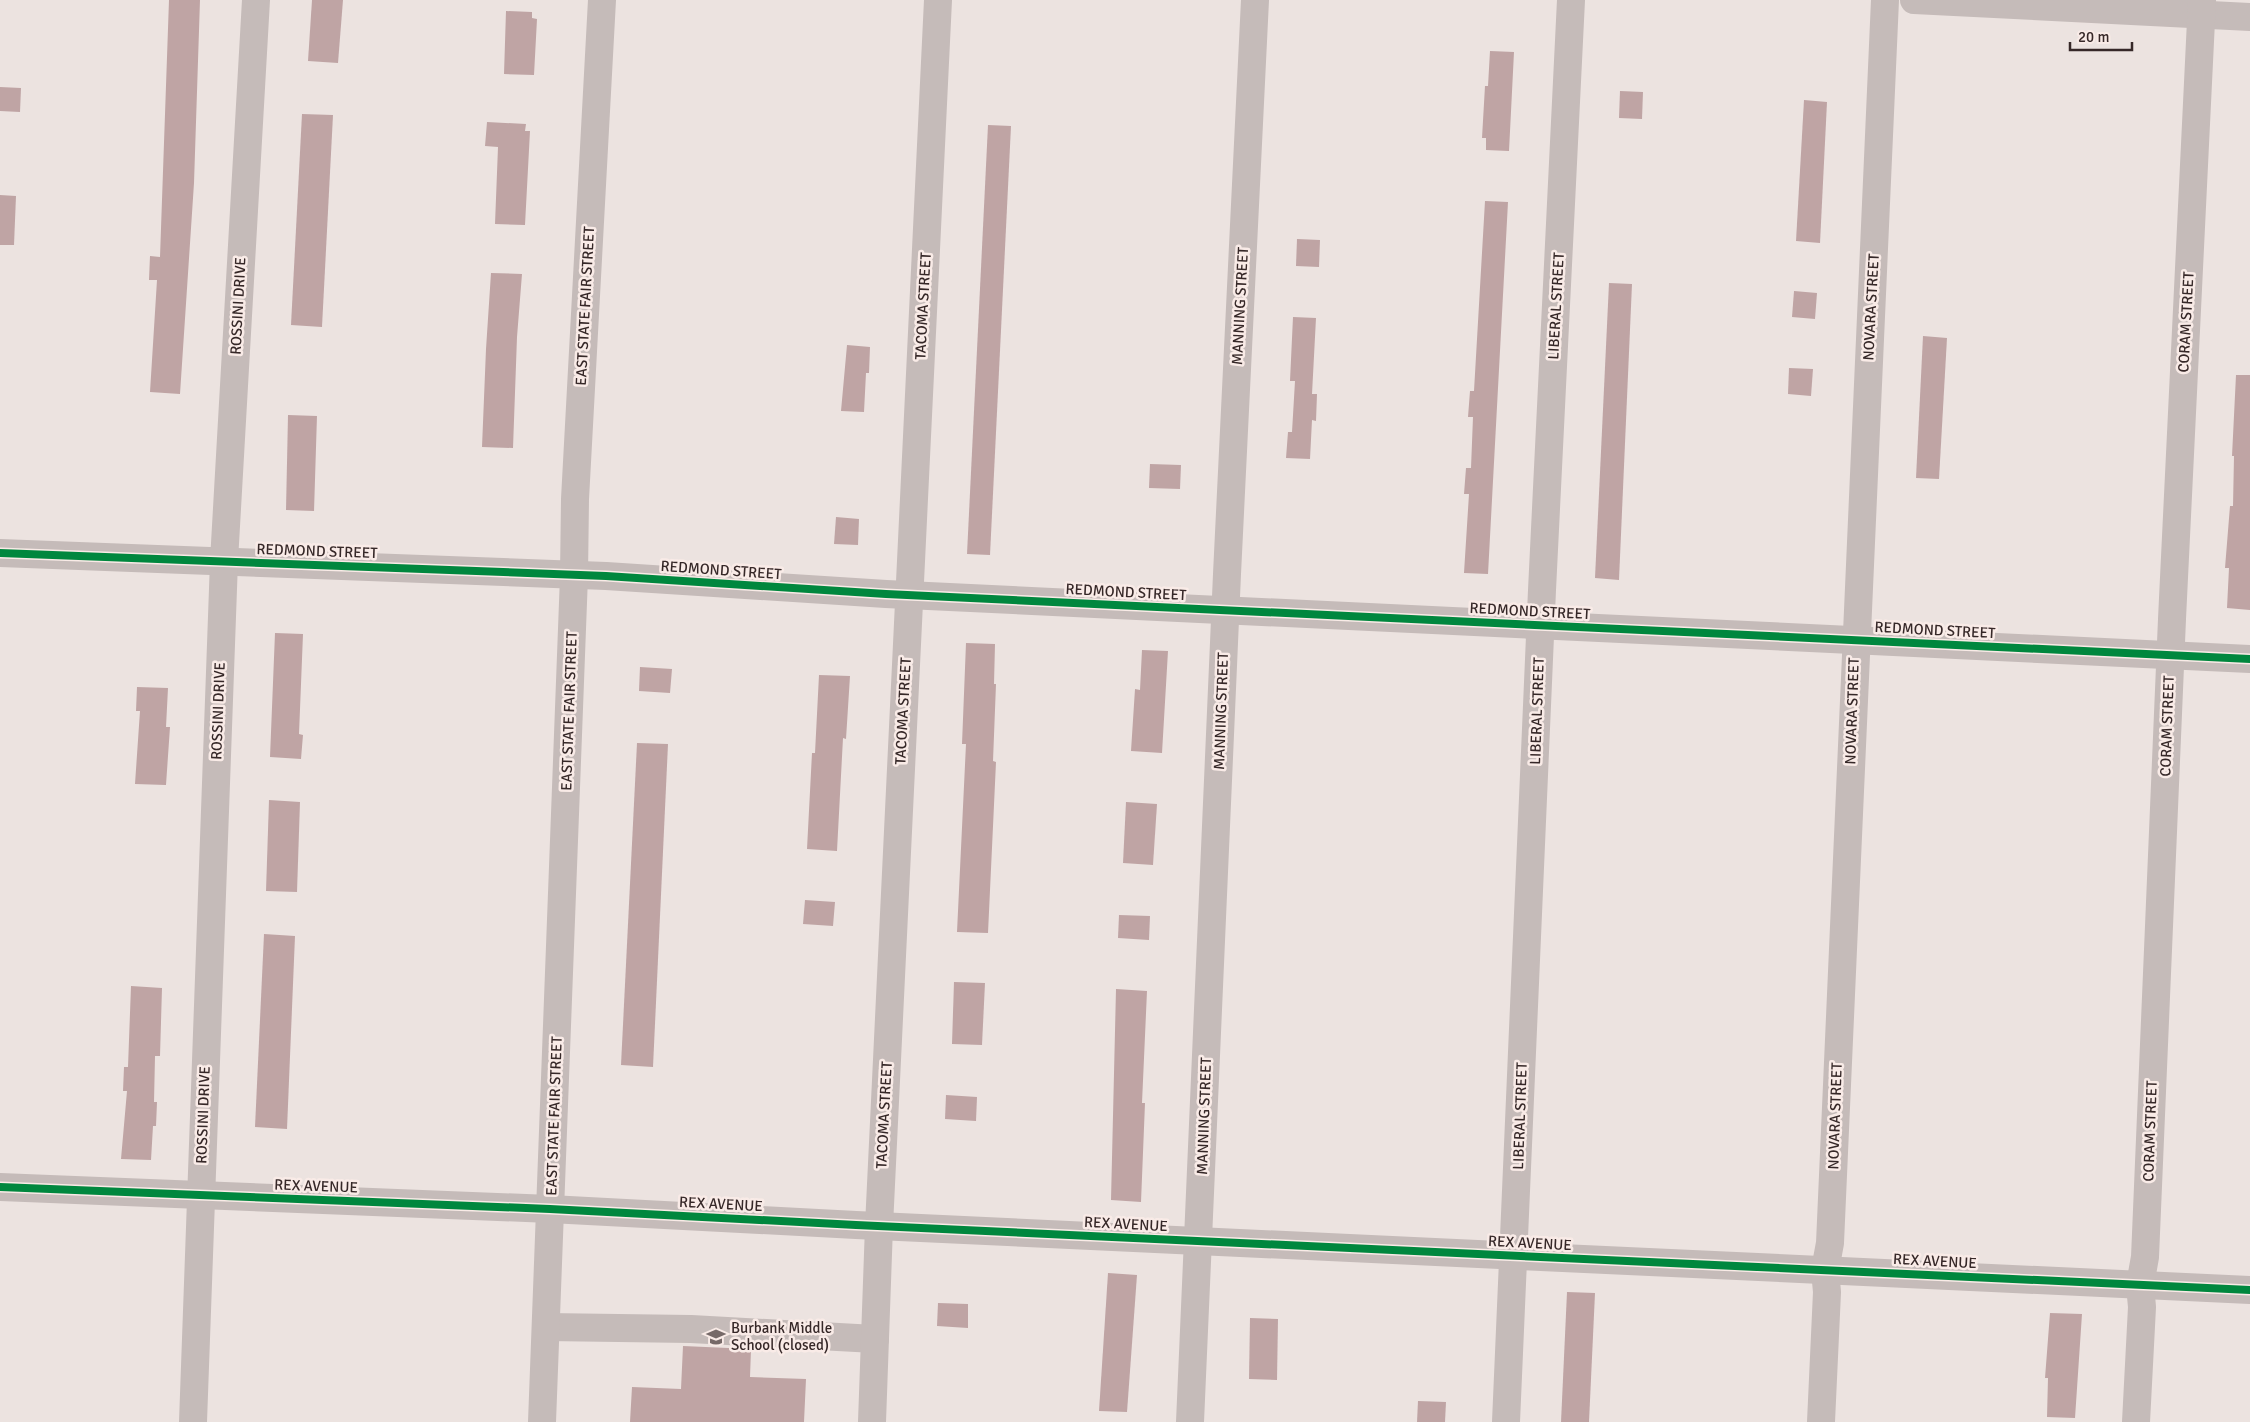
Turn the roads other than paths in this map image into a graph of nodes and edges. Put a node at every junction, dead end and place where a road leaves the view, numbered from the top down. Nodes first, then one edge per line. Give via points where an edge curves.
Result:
1 (256, 0) edge
2 (602, 0) edge
3 (938, 0) edge
4 (1255, 0) edge
5 (1571, 0) edge
6 (1885, 0) edge
7 (1914, 0) edge
8 (2202, 7) edge
9 (2250, 17) edge
10 (0, 553) edge
11 (224, 561) junction
12 (574, 576) junction
13 (909, 595) junction
14 (1225, 610) junction
15 (1540, 625) junction
16 (1855, 640) junction
17 (2170, 655) junction
18 (2250, 659) edge
19 (0, 1187) edge
20 (200, 1195) junction
21 (550, 1209) junction
22 (879, 1226) junction
23 (1199, 1241) junction
24 (1514, 1256) junction
25 (1826, 1270) junction
26 (2140, 1285) junction
27 (2250, 1290) edge
28 (546, 1327) junction
29 (876, 1339) junction
30 (193, 1422) edge
31 (542, 1422) edge
32 (872, 1422) edge
33 (1190, 1422) edge
34 (1506, 1422) edge
35 (1821, 1422) edge
36 (2136, 1422) edge

1 - 11 street, ROSSINI DRIVE
2 - 12 street, EAST STATE FAIR STREET via 575,499
3 - 13 street, TACOMA STREET
4 - 14 street, MANNING STREET
5 - 15 street, LIBERAL STREET
6 - 16 street, NOVARA STREET
7 - 8 street
8 - 9 street
8 - 17 street, CORAM STREET
10 - 11 street, REDMOND STREET
11 - 12 street, REDMOND STREET
11 - 20 street, ROSSINI DRIVE
12 - 13 street, REDMOND STREET
12 - 21 street, EAST STATE FAIR STREET
13 - 14 street, REDMOND STREET
13 - 22 street, TACOMA STREET
14 - 15 street, REDMOND STREET
14 - 23 street, MANNING STREET
15 - 16 street, REDMOND STREET
15 - 24 street, LIBERAL STREET
16 - 17 street, REDMOND STREET
16 - 25 street, NOVARA STREET via 1830,1243
17 - 18 street, REDMOND STREET
17 - 26 street, CORAM STREET via 2145,1257
19 - 20 street, REX AVENUE
20 - 21 street, REX AVENUE
20 - 30 street, ROSSINI DRIVE
21 - 22 street, REX AVENUE
21 - 28 street, EAST STATE FAIR STREET
22 - 23 street, REX AVENUE
22 - 29 street, TACOMA STREET
23 - 24 street, REX AVENUE
23 - 33 street, MANNING STREET
24 - 25 street, REX AVENUE
24 - 34 street, LIBERAL STREET
25 - 26 street, REX AVENUE
25 - 35 street, NOVARA STREET via 1828,1292
26 - 27 street, REX AVENUE
26 - 36 street, CORAM STREET via 2142,1307
28 - 29 street via 692,1329
28 - 31 street, EAST STATE FAIR STREET
29 - 32 street, TACOMA STREET

